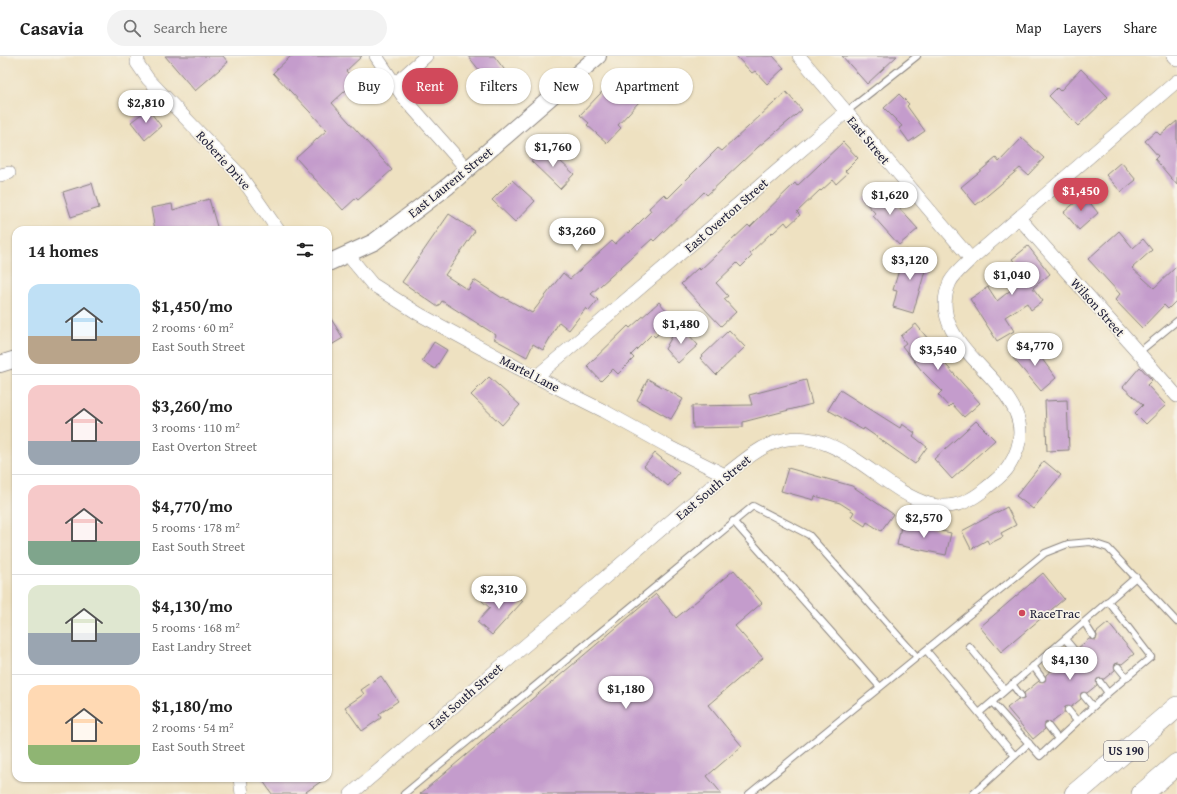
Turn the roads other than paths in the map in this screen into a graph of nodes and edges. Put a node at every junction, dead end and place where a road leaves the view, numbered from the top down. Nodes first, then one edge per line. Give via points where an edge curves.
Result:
1 (138, 56) edge
2 (376, 56) edge
3 (426, 56) edge
4 (598, 56) edge
5 (799, 56) edge
6 (917, 56) edge
7 (1173, 56) edge
8 (1177, 60) edge
9 (384, 68) edge
10 (1177, 81) edge
11 (394, 84) joint
12 (846, 112) junction
13 (467, 169) junction
14 (1019, 218) junction
15 (275, 226) edge
16 (348, 255) junction
17 (971, 260) junction
18 (332, 261) edge
19 (1177, 321) edge
20 (1138, 353) junction
21 (12, 360) edge
22 (0, 364) edge
23 (537, 376) junction
24 (1177, 396) edge
25 (725, 475) junction
26 (734, 521) junction
27 (1136, 577) junction
28 (1108, 601) junction
29 (1084, 622) junction
30 (1177, 622) edge
31 (1093, 636) dead end
32 (1065, 639) junction
33 (969, 646) dead end
34 (926, 650) junction
35 (1075, 651) dead end
36 (1049, 652) junction
37 (917, 657) junction
38 (1058, 665) dead end
39 (1033, 666) junction
40 (1118, 667) dead end
41 (1042, 678) dead end
42 (1126, 678) junction
43 (1100, 682) dead end
44 (1012, 684) junction
45 (880, 687) junction
46 (1005, 690) junction
47 (1108, 693) junction
48 (1021, 696) dead end
49 (1084, 696) dead end
50 (992, 702) junction
51 (1093, 707) junction
52 (1177, 707) edge
53 (1068, 710) dead end
54 (979, 713) junction
55 (1077, 721) junction
56 (1048, 726) dead end
57 (1058, 739) junction
58 (1029, 743) junction
59 (1014, 756) junction
60 (1177, 764) edge
61 (240, 782) edge
62 (242, 794) edge
63 (351, 794) edge
64 (404, 794) edge
65 (749, 794) edge
66 (973, 794) edge
67 (1075, 794) edge
68 (1142, 794) edge

1 - 15 street, Roberie Drive via 137,63 148,79 239,174
2 - 9 street
3 - 11 street
4 - 13 street, East Laurent Street
5 - 12 street, East Street
6 - 12 lane, East Overton Street
7 - 8 street
10 - 14 street, East South Street
11 - 13 street
12 - 17 street, East Street
12 - 23 street, East Overton Street
13 - 16 street, East Laurent Street via 374,242
14 - 17 street, East South Street
14 - 20 street, Wilson Street
16 - 18 street, East Laurent Street
16 - 23 street, Martel Lane via 372,284 452,333
17 - 25 street, East South Street via 951,280 944,301 946,321 956,337 1006,394 1016,410 1020,428 1018,448 1009,466 996,480 966,502 947,506 925,504 908,496 847,453 830,444 812,439 792,439 773,443 756,451
19 - 20 lane
20 - 24 street, Wilson Street
21 - 22 street
23 - 25 street, Martel Lane
25 - 63 street, East South Street
26 - 37 lane via 753,506 809,535
26 - 45 lane
26 - 64 lane
27 - 28 lane
27 - 30 lane
27 - 34 lane via 1108,548 1090,542 1068,544 1045,553
28 - 29 lane
28 - 42 lane via 1151,657
29 - 31 lane
29 - 32 lane
32 - 35 lane
32 - 36 lane
33 - 46 lane
34 - 37 lane
34 - 54 lane
36 - 38 lane
36 - 39 lane
37 - 45 lane
39 - 41 lane
39 - 44 lane
40 - 42 lane
42 - 47 lane
43 - 47 lane
44 - 46 lane
44 - 48 lane
45 - 65 lane
46 - 50 lane
47 - 51 lane
49 - 51 lane
50 - 54 lane
50 - 58 lane
51 - 55 lane
52 - 67 highway, US 190
53 - 55 lane
54 - 59 lane
55 - 57 lane
56 - 57 lane
57 - 58 lane via 1040,756
58 - 59 lane
59 - 66 lane
60 - 68 highway
61 - 62 street

